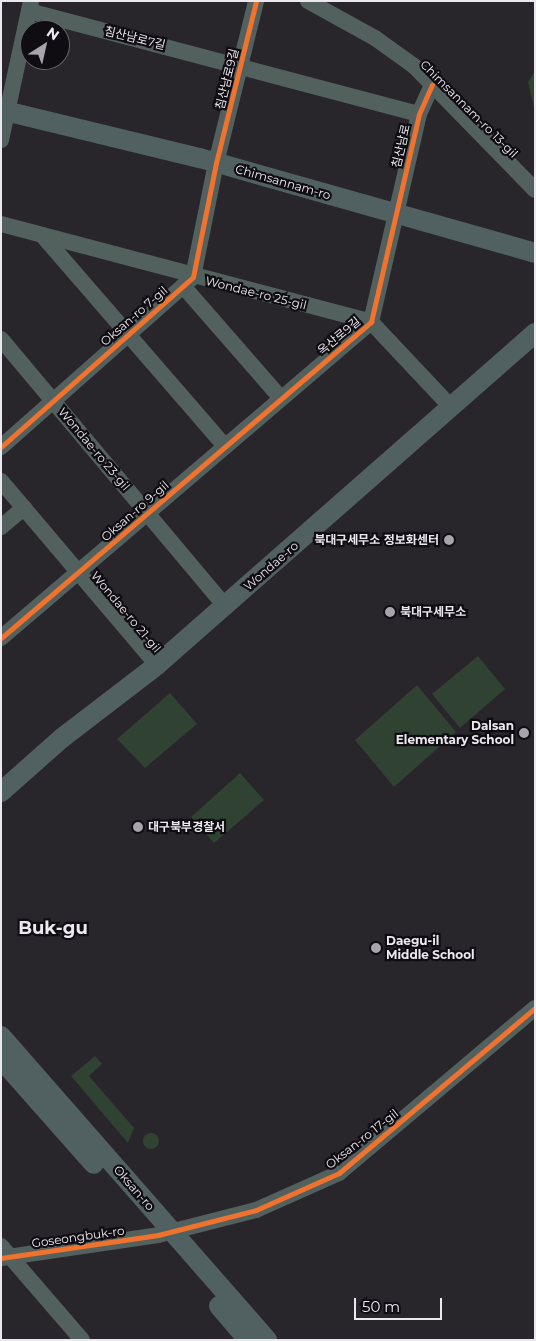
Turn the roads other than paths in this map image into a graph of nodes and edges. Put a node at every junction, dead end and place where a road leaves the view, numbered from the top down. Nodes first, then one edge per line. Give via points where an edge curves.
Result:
1 (256, 1) edge
2 (308, 1) edge
3 (30, 6) edge
4 (241, 65) junction
5 (432, 85) junction
6 (5, 111) edge
7 (419, 114) junction
8 (1, 140) edge
9 (216, 162) junction
10 (535, 190) edge
11 (396, 213) junction
12 (1, 224) edge
13 (42, 235) junction
14 (535, 253) edge
15 (188, 281) junction
16 (371, 322) junction
17 (535, 333) edge
18 (128, 334) junction
19 (1, 339) edge
20 (280, 397) junction
21 (53, 400) junction
22 (451, 407) junction
23 (224, 445) junction
24 (1, 447) edge
25 (1, 481) edge
26 (24, 508) junction
27 (148, 514) junction
28 (1, 527) edge
29 (80, 573) junction
30 (225, 606) junction
31 (1, 638) edge
32 (157, 665) junction
33 (1, 792) edge
34 (535, 1008) edge
35 (1, 1036) edge
36 (1, 1058) edge
37 (165, 1234) junction
38 (4, 1254) edge
39 (82, 1340) edge
40 (248, 1340) edge
41 (267, 1340) edge

1 - 4 street, 침산남로9길
2 - 5 street, Chimsannam-ro 13-gil via 375,38 414,66
3 - 4 street, 침산남로7길
3 - 6 street
4 - 7 street, 침산남로9길
4 - 9 street, 침산남로9길
5 - 7 street, 침산남로
5 - 10 street, Chimsannam-ro 13-gil
6 - 8 street
6 - 9 main road, Chimsannam-ro
7 - 11 street, 침산남로
9 - 11 main road, Chimsannam-ro
9 - 15 street
11 - 14 main road, Chimsannam-ro
11 - 16 street, 옥산로9길
12 - 13 street, Wondae-ro 25-gil
13 - 15 street, Wondae-ro 25-gil
13 - 18 street, Oksan-ro 7-gil
15 - 16 street, Wondae-ro 25-gil
15 - 18 street, Oksan-ro 7-gil
15 - 20 street
16 - 20 street, 옥산로9길
16 - 22 street
17 - 22 main road, Wondae-ro
18 - 21 street, Oksan-ro 7-gil
18 - 23 street
19 - 21 street, Wondae-ro 23-gil
20 - 23 street, Oksan-ro 9-gil
21 - 24 street, Oksan-ro 7-gil
21 - 27 street, Wondae-ro 23-gil
22 - 30 main road, Wondae-ro
23 - 27 street, Oksan-ro 9-gil
25 - 26 street, Wondae-ro 21-gil
26 - 28 street
26 - 29 street, Wondae-ro 21-gil
27 - 29 street, Oksan-ro 9-gil
27 - 30 street, Wondae-ro 23-gil
29 - 31 street, Oksan-ro 9-gil
29 - 32 street, Wondae-ro 21-gil
30 - 32 main road, Wondae-ro
32 - 33 main road, Wondae-ro via 62,738
34 - 37 street, Oksan-ro 17-gil via 339,1173 256,1210
35 - 37 main road, Oksan-ro
36 - 37 main road, Oksan-ro
37 - 38 street, Goseongbuk-ro
37 - 40 main road, Oksan-ro
37 - 41 main road, Oksan-ro
38 - 39 street

